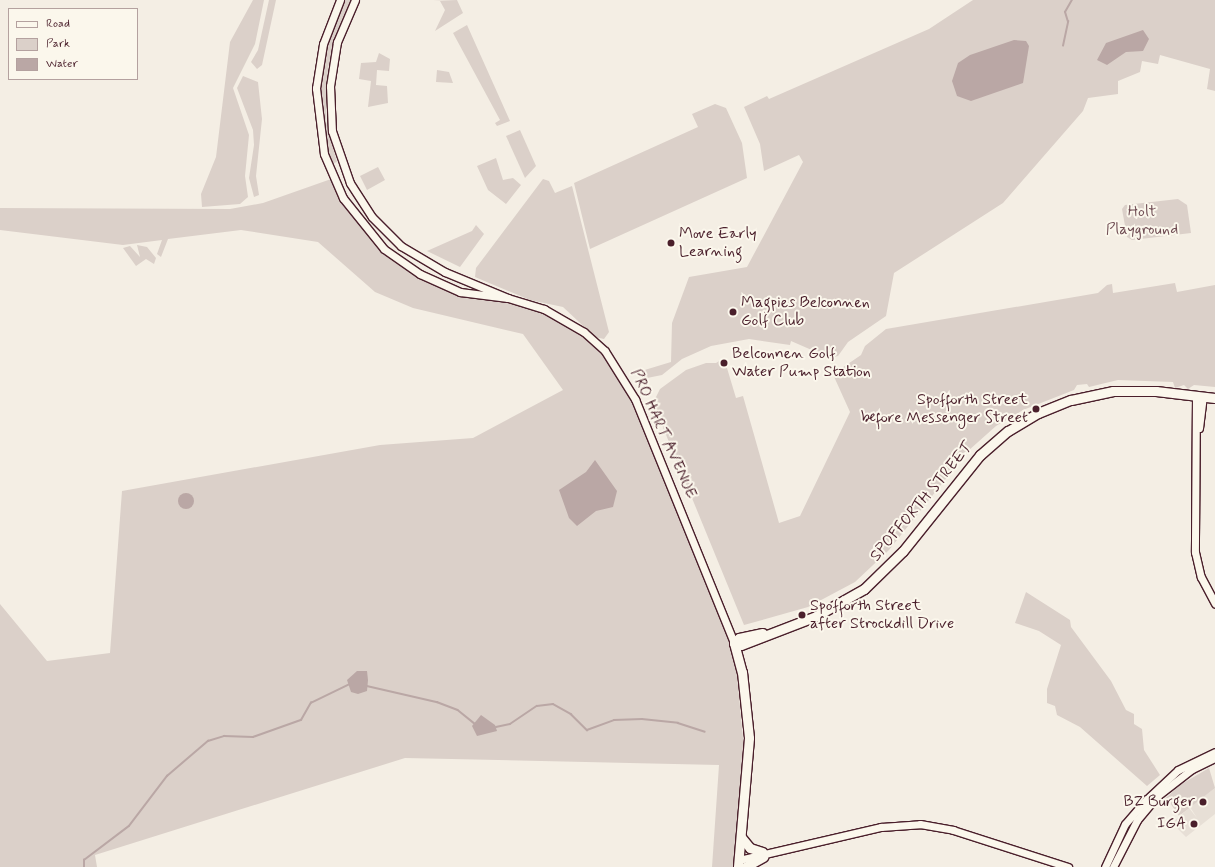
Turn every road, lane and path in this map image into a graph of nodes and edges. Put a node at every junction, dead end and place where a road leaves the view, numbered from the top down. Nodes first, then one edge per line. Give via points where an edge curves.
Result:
1 (340, 0) edge
2 (355, 0) edge
3 (508, 298) junction
4 (1199, 396) junction
5 (1215, 398) edge
6 (1215, 603) edge
7 (734, 643) junction
8 (1215, 752) edge
9 (1215, 758) edge
10 (741, 837) junction
11 (762, 855) junction
12 (741, 865) edge
13 (1068, 867) edge
14 (1105, 867) edge
15 (1113, 867) edge

1 - 3 street, PRO HART AVENUE via 323,44 316,96 324,154 343,198 374,238 420,274 460,292
2 - 3 street, PRO HART AVENUE via 337,42 330,86 332,131 350,183 372,217 401,246 427,263
3 - 7 street, PRO HART AVENUE via 544,309 571,323 595,341 619,368 638,405
4 - 5 main road, SPOFFORTH STREET
4 - 6 street via 1195,552 1201,577
4 - 7 main road, SPOFFORTH STREET via 1113,391 1071,400 1023,421 968,468 903,551 864,589 816,616 773,631 742,637
7 - 10 main road via 742,672 749,735
8 - 14 street via 1178,770 1147,799 1125,824
9 - 15 street via 1185,774 1147,807
10 - 11 main road via 750,848
10 - 12 main road
11 - 12 main road
11 - 13 street via 881,827 920,824 953,830

